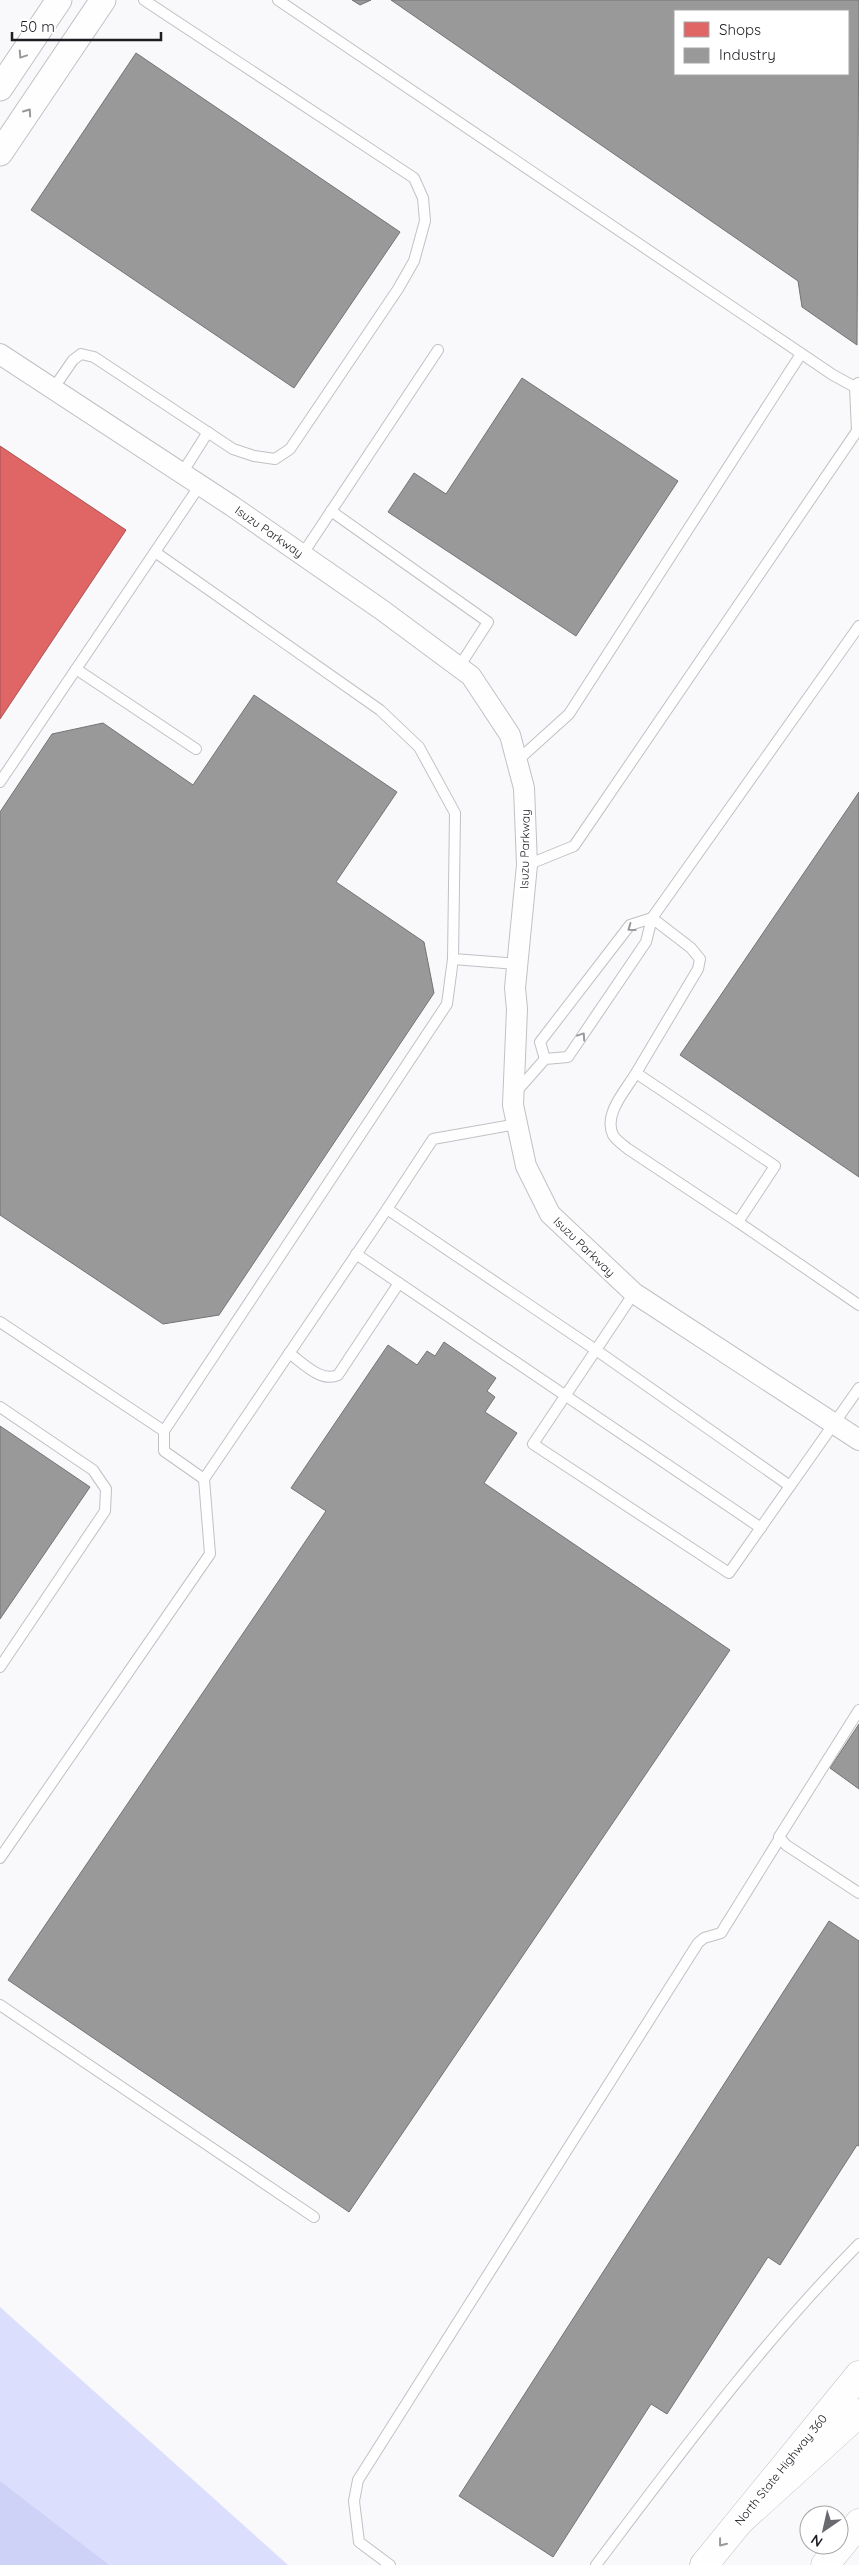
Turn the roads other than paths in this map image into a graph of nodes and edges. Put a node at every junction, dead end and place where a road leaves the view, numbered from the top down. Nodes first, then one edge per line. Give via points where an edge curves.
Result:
1 (59, 0) edge
2 (103, 0) edge
3 (144, 0) edge
4 (278, 0) edge
5 (0, 88) edge
6 (0, 153) edge
7 (438, 350) dead end
8 (0, 354) edge
9 (801, 354) junction
10 (857, 384) edge
11 (53, 389) junction
12 (208, 432) junction
13 (182, 473) junction
14 (200, 485) junction
15 (331, 511) junction
16 (155, 552) junction
17 (302, 555) junction
18 (859, 626) edge
19 (459, 667) junction
20 (76, 669) junction
21 (196, 749) dead end
22 (517, 761) junction
23 (0, 782) edge
24 (527, 865) junction
25 (652, 918) junction
26 (453, 959) junction
27 (518, 964) junction
28 (545, 1059) junction
29 (636, 1073) junction
30 (514, 1095) junction
31 (517, 1124) junction
32 (387, 1209) junction
33 (738, 1222) junction
34 (356, 1254) junction
35 (399, 1283) junction
36 (634, 1293) junction
37 (859, 1305) edge
38 (0, 1322) edge
39 (596, 1350) junction
40 (289, 1354) junction
41 (859, 1388) edge
42 (566, 1396) junction
43 (0, 1406) edge
44 (833, 1423) junction
45 (164, 1431) junction
46 (859, 1440) edge
47 (204, 1479) junction
48 (790, 1486) junction
49 (761, 1528) junction
50 (0, 1667) edge
51 (859, 1710) edge
52 (780, 1838) junction
53 (0, 1858) edge
54 (859, 1893) edge
55 (0, 2005) edge
56 (314, 2217) dead end
57 (859, 2244) edge
58 (859, 2375) edge
59 (859, 2413) edge
60 (740, 2520) junction
61 (859, 2523) edge
62 (390, 2565) edge
63 (596, 2565) edge
64 (704, 2565) edge
65 (825, 2565) edge

1 -> 5 street
6 -> 2 street
3 - 12 lane via 414,178 423,198 425,221 414,261 290,448 275,459 254,456 233,449
4 - 9 lane
7 - 15 lane
8 - 11 street, Isuzu Parkway
9 - 10 lane via 833,375
9 - 22 lane via 569,714
10 - 24 lane via 857,431 574,846
11 - 12 lane via 73,360 81,354 94,357
11 - 13 street, Isuzu Parkway
12 - 13 lane
13 - 14 street, Isuzu Parkway
14 - 16 lane
14 - 17 street, Isuzu Parkway
15 - 17 lane
15 - 19 lane via 488,622
16 - 20 lane
16 - 26 lane via 380,710 419,747 455,813
17 - 19 street, Isuzu Parkway
18 - 25 lane
19 - 22 street, Isuzu Parkway via 471,676 510,736
20 - 21 lane
20 - 23 lane
22 - 24 street, Isuzu Parkway via 524,788
24 - 27 street, Isuzu Parkway
28 -> 25 lane via 568,1057 646,942
25 -> 28 lane via 630,925 546,1034 540,1042
25 - 29 lane via 691,948 700,959 698,969
26 - 27 lane
26 - 45 lane via 447,1004
27 - 30 street, Isuzu Parkway
28 - 30 lane
29 - 33 lane via 613,1111 610,1124 614,1136 628,1149
29 - 33 lane via 775,1166
30 - 31 street, Isuzu Parkway
31 - 32 lane via 433,1139
31 - 36 street, Isuzu Parkway via 526,1166 550,1214
32 - 34 lane
32 - 39 lane
33 - 37 lane
34 - 35 lane
34 - 40 lane
35 - 40 lane via 338,1375 323,1377
35 - 42 lane
36 - 39 lane
36 - 44 street, Isuzu Parkway
38 - 45 lane
39 - 42 lane
39 - 48 lane
40 - 47 lane
41 - 44 lane
42 - 49 lane
42 - 49 lane via 534,1444 542,1450 729,1573
43 - 50 lane via 94,1470 106,1489 105,1511
44 - 46 street, Isuzu Parkway
44 - 48 lane
45 - 47 lane via 164,1451
47 - 53 lane via 210,1554
48 - 49 lane
51 - 52 lane
52 - 54 lane
52 - 62 lane via 721,1933 698,1943 358,2480 354,2501 359,2542
55 - 56 lane
57 - 63 lane via 820,2284 706,2421
58 - 60 main road, North State Highway 360
59 - 60 main road
60 -> 64 main road, North State Highway 360
61 - 65 main road

